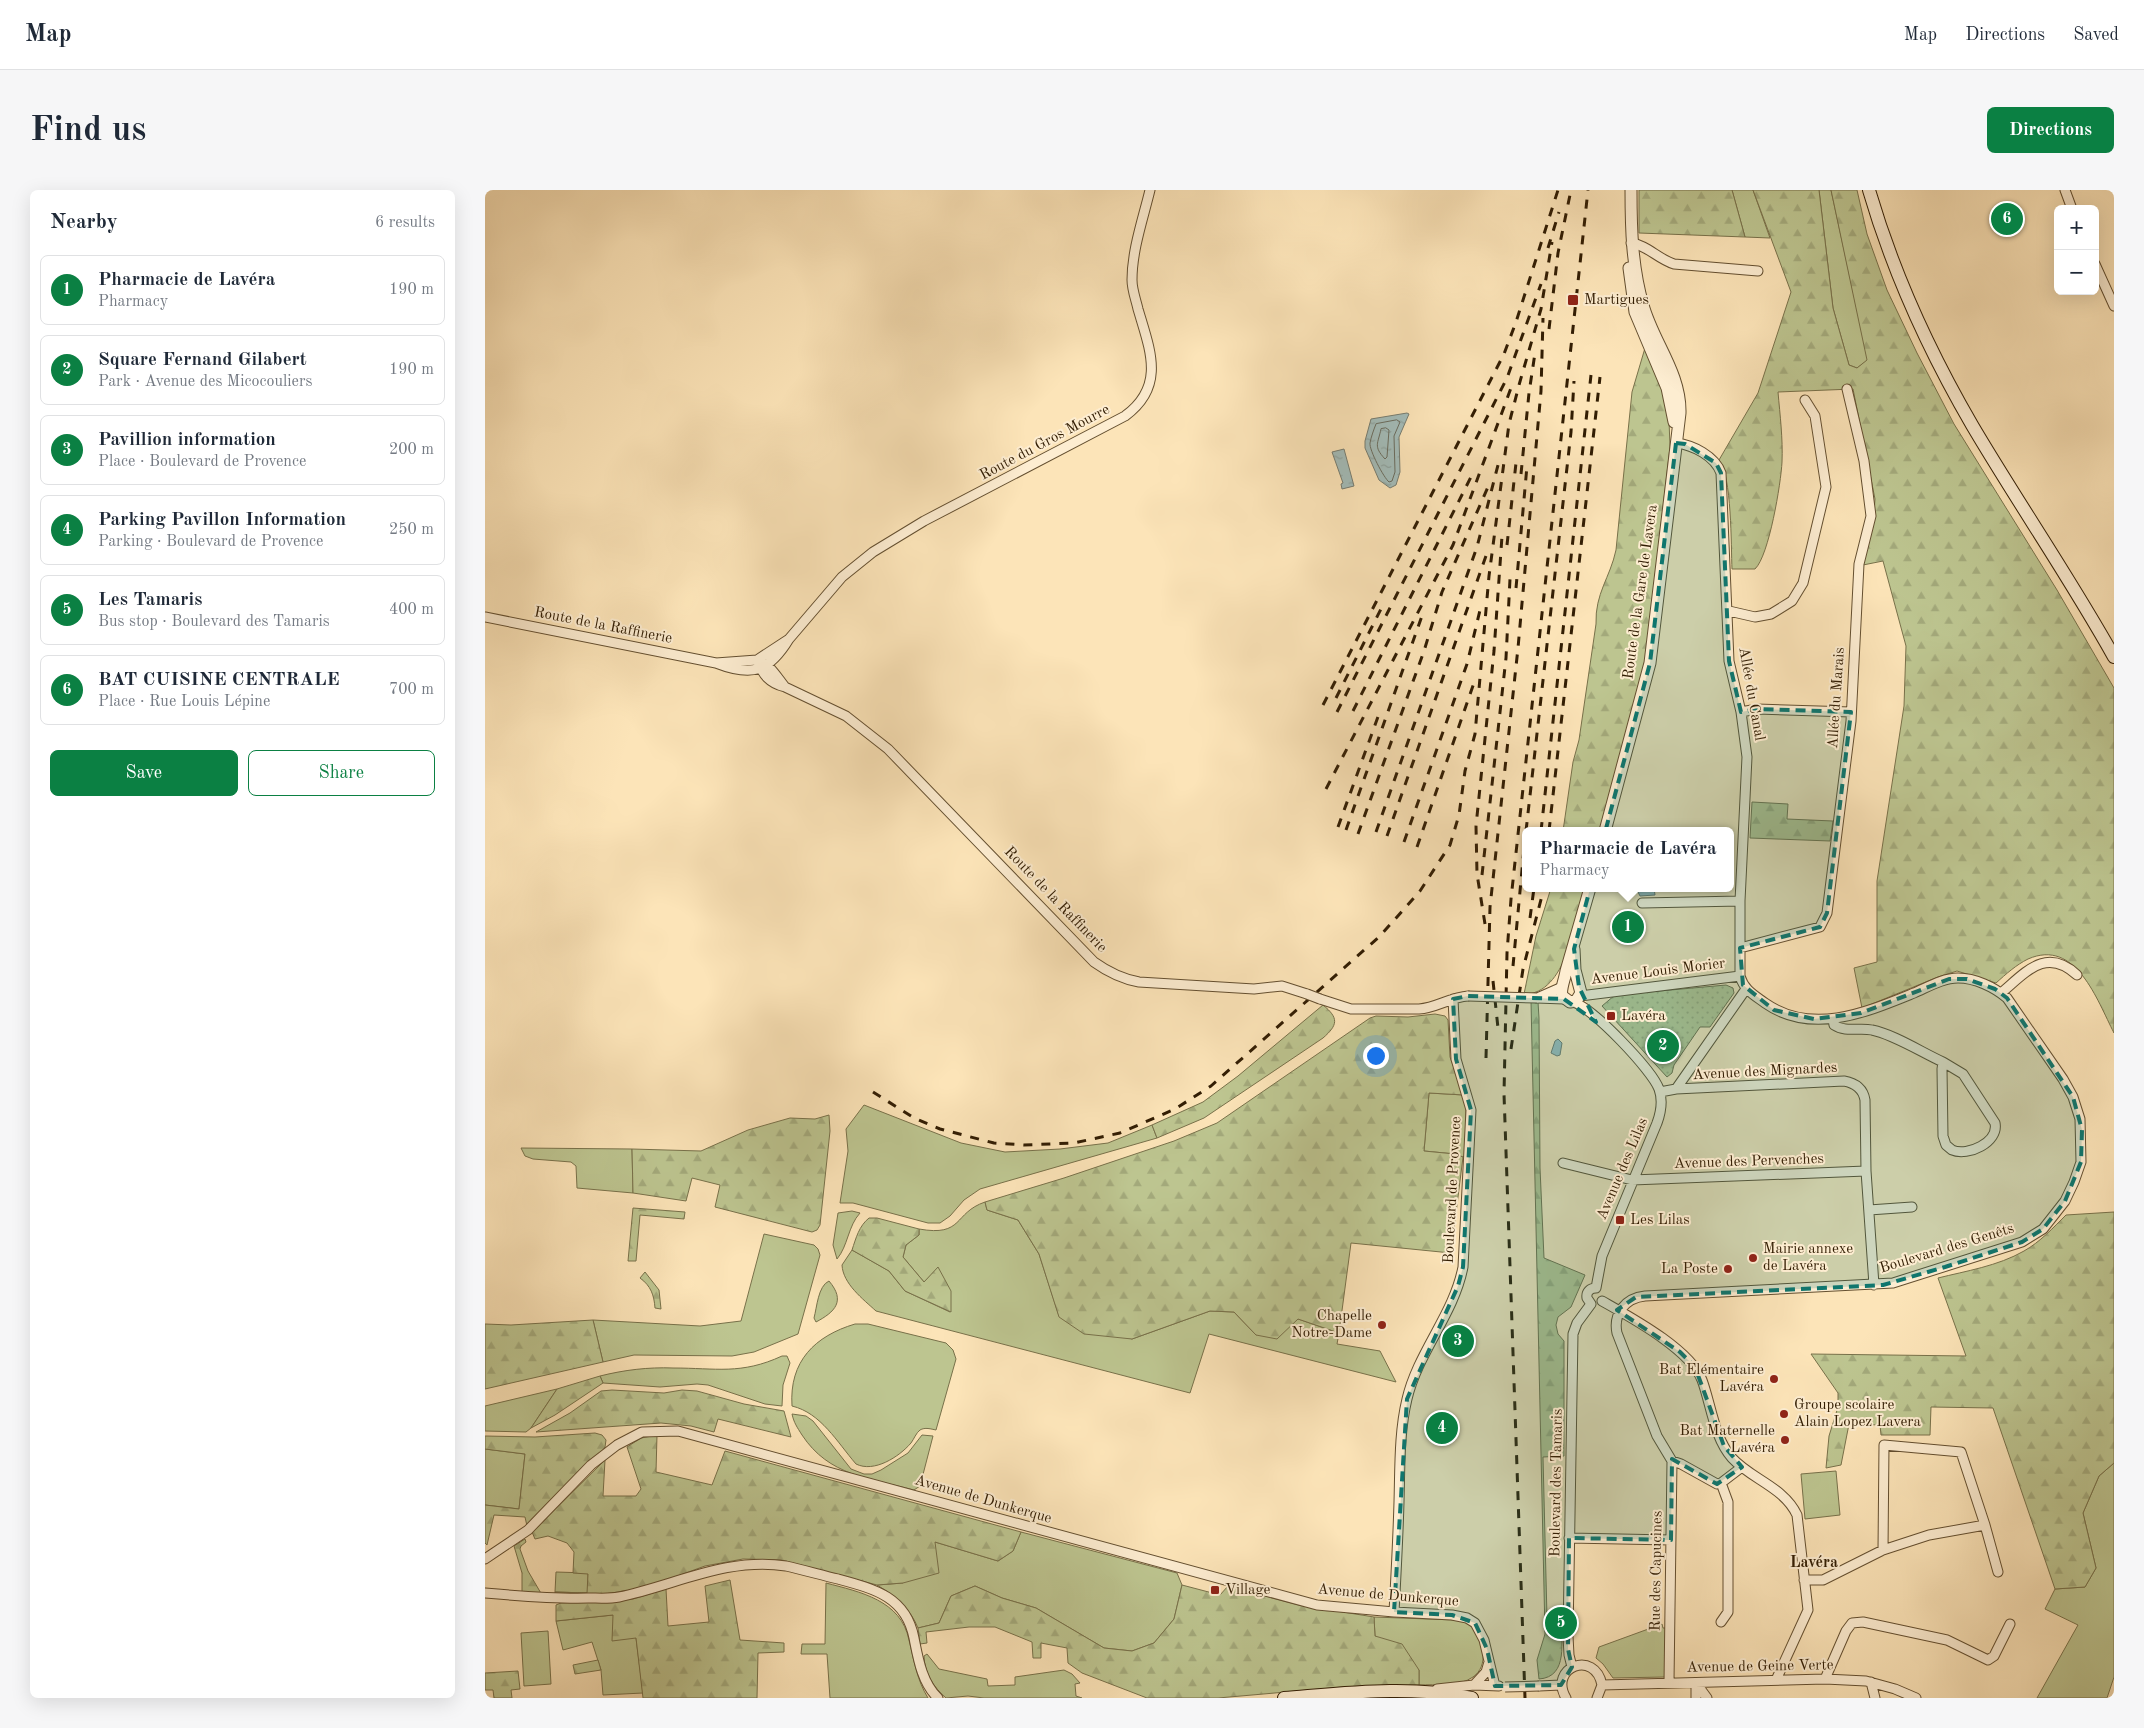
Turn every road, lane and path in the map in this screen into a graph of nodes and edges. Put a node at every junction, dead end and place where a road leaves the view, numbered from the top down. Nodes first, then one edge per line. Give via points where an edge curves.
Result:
1 (1150, 190) edge
2 (1631, 190) edge
3 (1869, 190) edge
4 (1877, 190) edge
5 (2065, 190) edge
6 (2071, 205) edge
7 (1885, 236) junction
8 (1631, 243) junction
9 (1758, 271) dead end
10 (2099, 273) edge
11 (2114, 306) edge
12 (1847, 389) dead end
13 (1805, 400) dead end
14 (1676, 443) junction
15 (1729, 611) junction
16 (485, 617) edge
17 (2114, 657) edge
18 (762, 664) junction
19 (1741, 712) junction
20 (1851, 712) junction
21 (1606, 827) edge
22 (1589, 892) edge
23 (1741, 901) junction
24 (1642, 903) dead end
25 (1740, 948) junction
26 (2077, 974) dead end
27 (1740, 976) junction
28 (1745, 989) junction
29 (1571, 992) junction
30 (2001, 993) junction
31 (1453, 999) junction
32 (1833, 1019) junction
33 (1943, 1062) junction
34 (1676, 1089) junction
35 (1660, 1092) junction
36 (1563, 1163) dead end
37 (1866, 1171) junction
38 (1632, 1180) junction
39 (1912, 1207) dead end
40 (1869, 1210) junction
41 (1874, 1285) junction
42 (1596, 1288) junction
43 (1602, 1301) junction
44 (1591, 1304) junction
45 (1620, 1312) junction
46 (1672, 1461) junction
47 (1742, 1468) junction
48 (1721, 1483) junction
49 (1985, 1525) junction
50 (1569, 1538) junction
51 (1671, 1540) junction
52 (1883, 1550) junction
53 (485, 1559) edge
54 (1998, 1572) dead end
55 (1804, 1580) junction
56 (485, 1593) edge
57 (1394, 1612) junction
58 (1721, 1622) dead end
59 (2010, 1624) dead end
60 (1489, 1661) junction
61 (1572, 1667) junction
62 (1825, 1679) junction
63 (1776, 1680) junction
64 (1669, 1682) junction
65 (1871, 1682) junction
66 (1696, 1683) junction
67 (1474, 1685) junction
68 (1561, 1685) junction
69 (1602, 1685) junction
70 (1495, 1686) junction
71 (1427, 1691) junction
72 (1565, 1697) edge
73 (937, 1698) edge
74 (1284, 1698) edge
75 (1472, 1698) edge
76 (1597, 1698) edge
77 (1696, 1698) edge
78 (1707, 1698) edge
79 (1875, 1698) edge
80 (1916, 1698) edge

1 - 18 street, Route du Gros Mourre via 1132,282 1153,365 1150,384 1140,402 1125,416 924,521 873,552 842,577 789,639 779,656
2 - 8 street, Route de la Gare de Lavera
3 - 7 main road
4 - 7 main road
5 - 6 street
7 - 17 main road via 1907,296 1937,360 1972,424
8 - 9 street via 1674,264
8 - 14 street, Route de la Gare de Lavera via 1643,304 1677,385 1680,404
10 - 11 street
12 - 20 street, Allée du Marais via 1864,461 1871,516 1859,564
13 - 15 street via 1815,416 1826,487 1803,583 1792,601 1771,614 1755,616
14 - 15 street, Allée du Canal via 1689,445 1704,454 1716,463 1721,473
14 - 21 street, Route de la Gare de Lavera via 1650,663
15 - 19 street, Allée du Canal via 1729,661
16 - 18 street, Route de la Raffinerie via 715,663
18 - 31 street, Route de la Raffinerie, bridge via 767,678 773,683 846,716 888,749 1103,969 1139,982 1254,989 1282,986 1351,1009 1430,1008
19 - 20 street via 1757,709
19 - 23 street, Allée du Canal via 1747,757
20 - 25 street, Allée du Marais via 1827,913 1819,927
22 - 29 street via 1566,971
23 - 24 street
23 - 25 street, Allée du Canal
25 - 27 street, Allée du Canal
26 - 30 street via 2058,963 2043,962
27 - 28 street
27 - 29 street, Avenue Louis Morier
28 - 32 street, Boulevard des Genêts via 1783,1014
28 - 34 street
29 - 31 street, Route de la Raffinerie, bridge via 1537,998 1468,996
29 - 35 street via 1651,1075
30 - 32 street, Boulevard des Genêts via 1967,979 1949,979 1861,1013
30 - 41 street, Boulevard des Genêts via 2073,1098 2082,1130 2081,1162 2074,1182 2065,1201 2043,1229 2022,1242 1893,1283
31 - 57 street, Boulevard de Provence via 1456,1060 1471,1110 1463,1267 1458,1286 1407,1399
32 - 33 street via 1842,1029 1878,1031
33 - 33 street via 1944,1140 1952,1150 1966,1151 1990,1140 1996,1132 1995,1123 1963,1074
34 - 35 street
34 - 37 street, Avenue des Mignardes via 1850,1082 1864,1095
35 - 38 street, Avenue des Lilas via 1657,1123
36 - 38 street, Avenue des Pervenches
37 - 38 street, Avenue des Pervenches
37 - 40 street, Avenue des Mignardes
38 - 42 street, Avenue des Lilas via 1602,1256
39 - 40 street
40 - 41 street, Avenue des Mignardes
41 - 45 street, Boulevard des Genêts via 1636,1297 1627,1302
42 - 43 street via 1602,1293
42 - 44 street via 1587,1293
43 - 44 street
43 - 45 street
44 - 50 street, Boulevard des Tamaris via 1573,1334
45 - 46 street via 1615,1321 1617,1333 1657,1436
45 - 47 street via 1680,1352 1695,1367 1724,1446
46 - 48 street
46 - 51 street, Rue des Capucines
47 - 48 street
47 - 55 street via 1789,1502 1797,1515
48 - 58 street via 1727,1495 1728,1520 1728,1612
49 - 52 street via 1929,1535
49 - 52 street via 1961,1452 1884,1445
49 - 54 street
50 - 51 street
50 - 61 street, Boulevard des Tamaris via 1568,1649
51 - 64 street, Rue des Capucines
52 - 55 street via 1823,1580
53 - 57 street, Avenue de Dunkerque via 528,1530 591,1466 617,1445 642,1432 678,1431 1317,1605
55 - 63 street via 1807,1610
56 - 73 street via 553,1599 616,1598 697,1574 735,1566 775,1564 864,1586 892,1600 912,1627 925,1680
57 - 60 street, Avenue de Dunkerque via 1467,1618 1480,1631
59 - 62 street via 1994,1656 1988,1660 1947,1640 1863,1622 1852,1623 1845,1631
60 - 67 street via 1486,1672
60 - 70 street, Avenue de Dunkerque
61 - 68 street via 1564,1674
61 - 69 street via 1594,1668
62 - 63 street, Avenue de Geine Verte
62 - 65 street, Avenue de Geine Verte
63 - 66 street, Avenue de Geine Verte
64 - 66 street, Avenue de Geine Verte
64 - 69 street, Avenue de Geine Verte
65 - 79 street
65 - 80 street, Avenue de Geine Verte
66 - 77 street
66 - 78 street
67 - 70 street
67 - 71 street
68 - 70 street, bridge
68 - 72 street
69 - 76 street
71 - 74 main road via 1376,1690
71 - 75 main road

